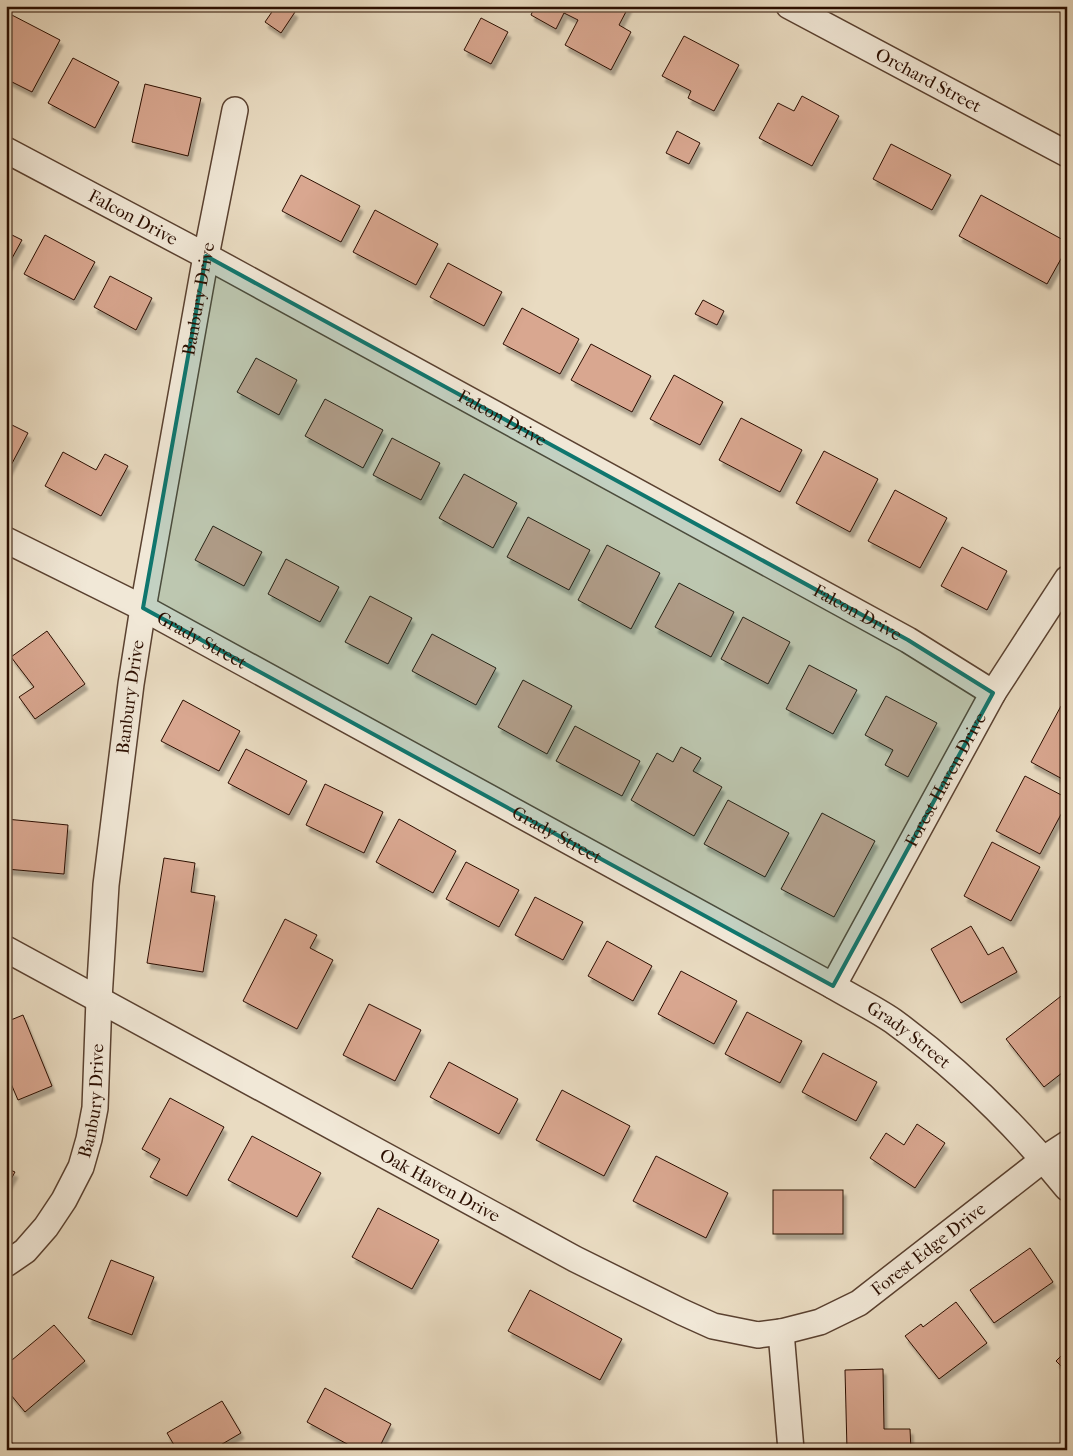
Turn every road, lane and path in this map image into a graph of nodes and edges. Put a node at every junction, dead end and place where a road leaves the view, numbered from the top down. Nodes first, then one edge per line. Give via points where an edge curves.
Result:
1 (789, 6) edge
2 (235, 110) dead end
3 (6, 150) edge
4 (1067, 154) edge
5 (206, 256) junction
6 (6, 540) edge
7 (1067, 580) edge
8 (143, 608) junction
9 (993, 693) junction
10 (6, 949) edge
11 (833, 986) junction
12 (99, 999) junction
13 (1067, 1144) edge
14 (1044, 1159) junction
15 (1067, 1188) edge
16 (6, 1264) edge
17 (780, 1332) junction
18 (792, 1450) edge

1 - 4 street, Orchard Street
2 - 5 street, Banbury Drive
3 - 5 street, Falcon Drive
5 - 8 street, Banbury Drive
5 - 9 street, Falcon Drive via 908,640
6 - 8 street, Grady Street
7 - 9 street, Forest Haven Drive
8 - 11 street, Grady Street
8 - 12 street, Banbury Drive via 106,884
9 - 11 street, Forest Haven Drive
10 - 12 street, Oak Haven Drive
11 - 14 street, Grady Street via 892,1020 950,1067
12 - 16 street, Banbury Drive via 95,1108 82,1167 46,1227 25,1251
12 - 17 street, Oak Haven Drive via 566,1255 682,1312 713,1326 758,1334
13 - 14 street, Forest Edge Drive
14 - 15 street, Grady Street
14 - 17 street, Forest Edge Drive via 860,1303 820,1322
17 - 18 street

